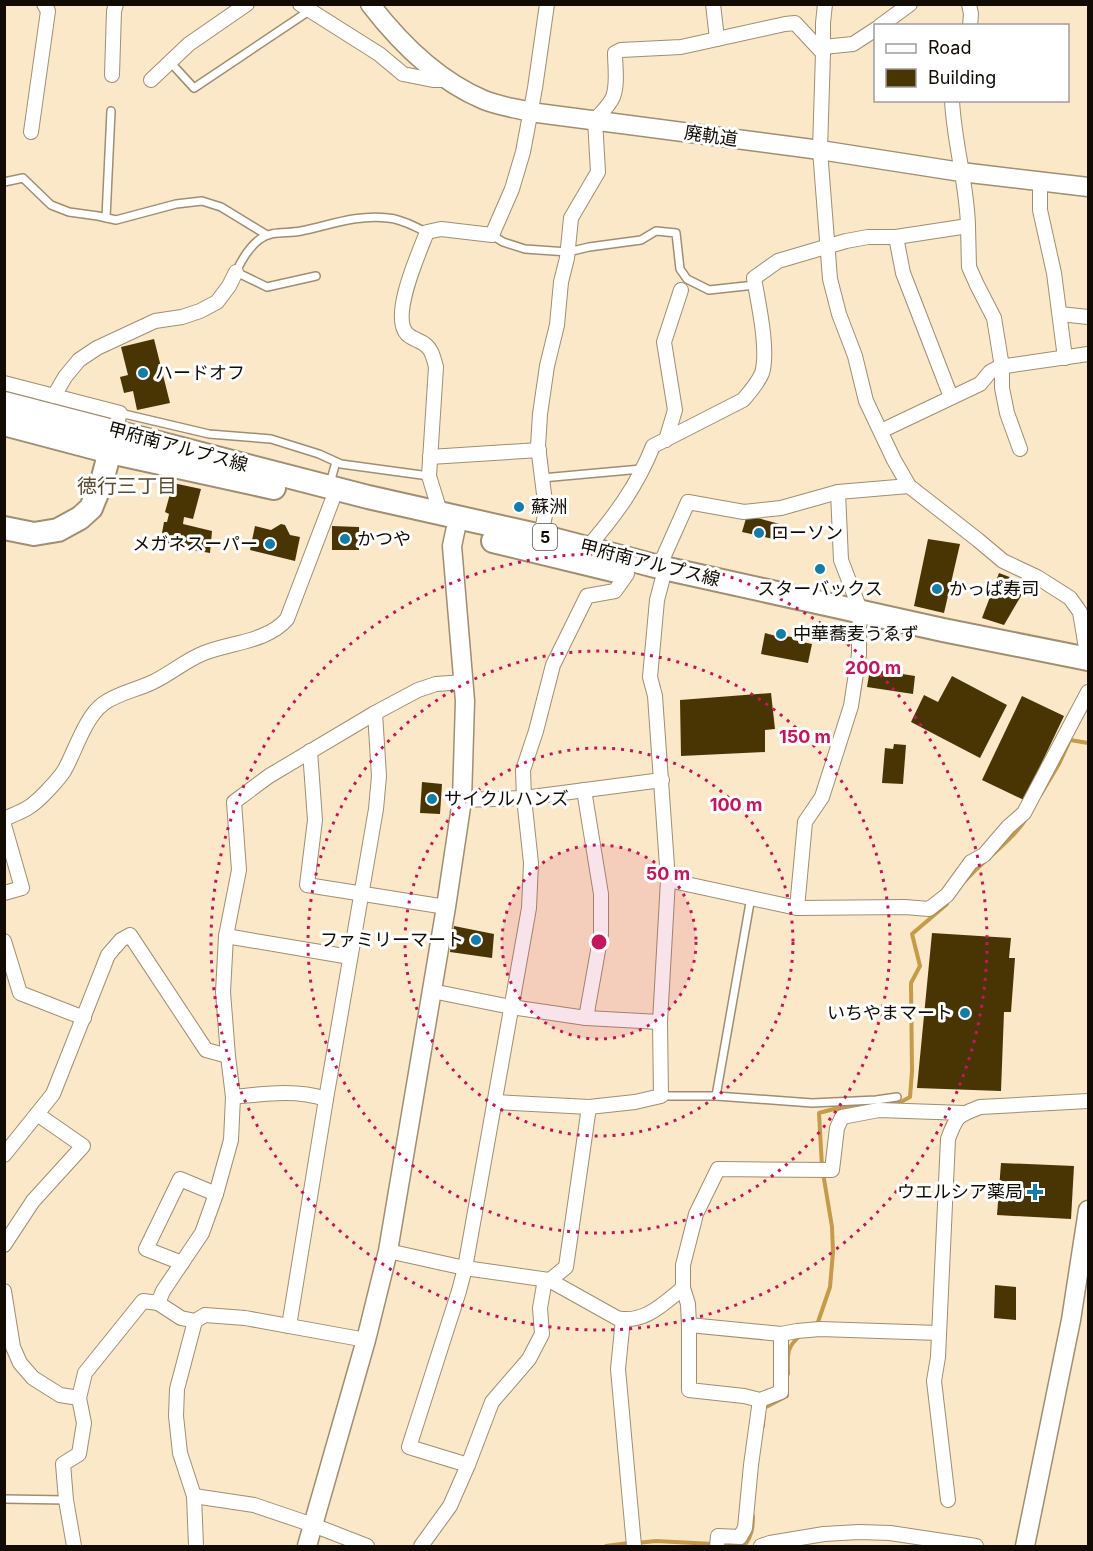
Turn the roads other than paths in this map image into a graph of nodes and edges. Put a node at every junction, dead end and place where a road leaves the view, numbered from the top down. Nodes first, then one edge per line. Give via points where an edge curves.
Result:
1 (44, 4) edge
2 (116, 4) edge
3 (247, 4) edge
4 (370, 4) edge
5 (547, 4) edge
6 (713, 4) edge
7 (825, 4) edge
8 (910, 4) edge
9 (969, 4) edge
10 (304, 8) edge
11 (883, 24) edge
12 (970, 24) edge
13 (874, 29) edge
14 (717, 39) junction
15 (823, 50) junction
16 (171, 63) junction
17 (112, 75) dead end
18 (151, 80) dead end
19 (447, 80) junction
20 (952, 102) edge
21 (111, 111) dead end
22 (530, 112) junction
23 (595, 120) junction
24 (31, 132) dead end
25 (820, 150) junction
26 (961, 172) junction
27 (1040, 181) junction
28 (4, 182) edge
29 (1089, 187) edge
30 (106, 218) junction
31 (968, 226) junction
32 (427, 232) junction
33 (267, 235) junction
34 (492, 235) junction
35 (896, 237) junction
36 (827, 246) junction
37 (568, 252) junction
38 (236, 272) junction
39 (316, 276) dead end
40 (755, 285) junction
41 (681, 290) dead end
42 (1060, 314) junction
43 (1089, 317) edge
44 (1088, 354) edge
45 (1065, 358) junction
46 (1002, 367) junction
47 (4, 383) edge
48 (54, 396) junction
49 (951, 397) junction
50 (4, 404) edge
51 (4, 424) edge
52 (881, 431) junction
53 (115, 432) junction
54 (666, 440) junction
55 (1020, 449) dead end
56 (538, 450) junction
57 (430, 457) junction
58 (336, 462) junction
59 (644, 469) junction
60 (429, 476) junction
61 (542, 478) junction
62 (909, 486) junction
63 (838, 492) junction
64 (330, 494) junction
65 (451, 522) junction
66 (4, 528) edge
67 (541, 536) junction
68 (587, 548) junction
69 (627, 573) junction
70 (661, 574) junction
71 (860, 620) junction
72 (1088, 659) edge
73 (1089, 673) edge
74 (464, 682) junction
75 (1089, 692) edge
76 (375, 713) junction
77 (309, 751) junction
78 (662, 780) junction
79 (584, 790) junction
80 (524, 798) junction
81 (462, 800) junction
82 (4, 819) edge
83 (4, 825) edge
84 (668, 880) junction
85 (4, 893) edge
86 (360, 893) junction
87 (751, 897) junction
88 (446, 907) junction
89 (797, 908) junction
90 (226, 936) junction
91 (4, 941) edge
92 (350, 957) junction
93 (432, 991) junction
94 (511, 1007) junction
95 (84, 1018) junction
96 (586, 1018) junction
97 (660, 1022) junction
98 (228, 1056) junction
99 (660, 1096) junction
100 (716, 1096) junction
101 (233, 1097) junction
102 (897, 1097) dead end
103 (326, 1099) junction
104 (1089, 1101) edge
105 (494, 1102) junction
106 (590, 1107) junction
107 (964, 1113) junction
108 (37, 1114) junction
109 (4, 1155) edge
110 (216, 1194) junction
111 (1089, 1210) edge
112 (4, 1245) edge
113 (388, 1251) junction
114 (182, 1263) junction
115 (465, 1268) junction
116 (549, 1280) junction
117 (683, 1288) junction
118 (4, 1291) edge
119 (158, 1303) junction
120 (623, 1319) junction
121 (195, 1321) junction
122 (689, 1325) junction
123 (289, 1326) junction
124 (939, 1333) junction
125 (781, 1334) junction
126 (366, 1340) junction
127 (79, 1398) junction
128 (760, 1400) junction
129 (468, 1466) junction
130 (194, 1496) junction
131 (4, 1499) edge
132 (66, 1500) junction
133 (948, 1500) dead end
134 (313, 1525) junction
135 (718, 1541) edge
136 (634, 1542) edge
137 (74, 1546) edge
138 (196, 1546) edge
139 (307, 1546) edge
140 (367, 1546) edge
141 (421, 1546) edge
142 (761, 1546) edge
143 (976, 1546) edge
144 (1025, 1546) edge

1 - 24 street via 48,11
2 - 17 street
3 - 16 street via 189,44
4 - 19 street, 廃軌道 via 407,45
5 - 22 street
6 - 14 street
7 - 15 street
8 - 11 street
9 - 12 street
10 - 16 lane via 194,88
10 - 19 street via 379,54 403,74
13 - 15 street via 853,44
14 - 15 street via 795,23
14 - 23 street via 681,47 615,53 614,96
15 - 25 street
16 - 18 street
19 - 22 street, 廃軌道 via 486,101
20 - 26 street
21 - 30 lane
22 - 23 street, 廃軌道
22 - 34 street via 512,189
23 - 25 street, 廃軌道
23 - 37 street via 598,172 571,218
25 - 26 street, 廃軌道
25 - 36 street
26 - 27 street, 廃軌道
26 - 31 street
27 - 29 street, 廃軌道
27 - 42 street via 1040,210
28 - 30 lane via 23,178 51,205
30 - 33 lane via 116,220 202,201 220,207
31 - 35 street
31 - 46 street via 969,267 994,318
32 - 33 lane via 406,222 371,218
32 - 34 street via 441,229
32 - 57 street via 401,312 402,327 408,336 432,351 436,367
33 - 38 lane via 245,254
34 - 37 lane via 525,249
35 - 36 street via 868,237
35 - 49 street via 903,273
36 - 40 street via 777,261 753,278
36 - 52 street via 839,314 866,401
37 - 40 lane via 641,240 656,231 676,233 680,268 687,279 709,290
37 - 56 street via 547,366
38 - 39 lane via 267,287
38 - 48 street via 217,302 182,317 154,321 79,360
40 - 54 street via 765,359 753,388 743,400
41 - 54 street via 664,342 675,410
42 - 43 street
42 - 45 street
44 - 45 street
45 - 46 street
46 - 49 street via 990,372 980,384
46 - 55 street via 1007,413
47 - 48 street
48 - 53 street
49 - 52 street
50 - 53 main road, 甲府南アルプス線 / 5
51 - 53 main road, 甲府南アルプス線 / 5
52 - 62 street
53 - 58 lane via 271,439
53 - 64 main road, 甲府南アルプス線 / 5 via 156,461
53 - 66 main road via 102,481 91,508 80,518 58,530 34,534
54 - 59 street via 653,447
56 - 57 street
56 - 61 street
57 - 60 street
58 - 60 lane
58 - 64 lane
59 - 61 lane
59 - 68 street
60 - 65 street
61 - 67 street via 546,510
62 - 63 street
62 - 72 street via 1003,561 1070,598 1080,612
63 - 70 street via 781,508 744,512 688,502
63 - 71 street via 841,560
64 - 65 main road, 甲府南アルプス線 / 5
64 - 82 street via 287,619 279,628 202,654 153,682 102,704 52,785 30,807
65 - 67 main road, 甲府南アルプス線 / 5
65 - 69 main road, 甲府南アルプス線 / 5
65 - 74 street
67 - 68 main road, 甲府南アルプス線 / 5
68 - 70 main road, 甲府南アルプス線 / 5
69 - 70 main road, 甲府南アルプス線 / 5
69 - 80 street via 615,591 587,596 553,665 523,770
70 - 71 main road, 甲府南アルプス線 / 5
70 - 78 street via 650,677
71 - 72 main road, 甲府南アルプス線 / 5
71 - 73 main road, 甲府南アルプス線 / 5
71 - 89 street via 851,706 822,797 806,822
74 - 76 street via 418,690
74 - 81 street
75 - 89 street via 1024,813 984,855 971,862 947,895 929,909
76 - 77 street
76 - 86 street via 379,776
77 - 86 street via 315,820 307,885
77 - 90 street via 234,802 239,870
78 - 79 street
78 - 84 street
79 - 80 street
79 - 96 street via 601,894 602,934
80 - 81 street
80 - 94 street via 531,863 529,908
81 - 88 street
83 - 85 street via 22,888
84 - 87 street
84 - 97 street
86 - 88 street
86 - 92 street
87 - 89 street
87 - 100 lane
88 - 93 street
90 - 92 street
90 - 98 street via 223,992
91 - 95 street via 20,993
92 - 103 street
93 - 94 street
93 - 113 street
94 - 96 street
94 - 105 street
95 - 98 street via 108,956 130,935 206,1050
95 - 108 street via 53,1094
96 - 97 street
97 - 99 street
98 - 101 street
99 - 100 lane
99 - 106 street
100 - 102 lane via 812,1103
101 - 103 street via 291,1092
101 - 110 street via 231,1140
103 - 123 street
104 - 107 street via 980,1107
105 - 106 street
105 - 115 street
106 - 116 street via 566,1267
107 - 117 street via 879,1110 842,1117 832,1170 718,1169 696,1214 682,1265
107 - 124 street via 955,1119 948,1138
108 - 109 street
108 - 112 street via 83,1146 33,1201
110 - 114 street via 202,1233
110 - 114 street via 180,1179 146,1249
111 - 144 street
113 - 115 street
113 - 126 street
114 - 119 street
115 - 116 street
115 - 129 street via 409,1447
116 - 120 street
116 - 129 street via 544,1285 540,1308 542,1334 529,1359 492,1402
117 - 120 street via 642,1317
117 - 122 street
118 - 127 street via 13,1347 20,1363 33,1378 60,1395
119 - 121 street
119 - 127 street via 143,1301 85,1373
120 - 136 street via 618,1369
121 - 123 street via 205,1315 245,1317
121 - 130 street via 177,1389 176,1416 180,1453
122 - 125 street
122 - 128 street via 689,1390
123 - 126 street
124 - 125 street via 820,1329
124 - 133 street via 934,1381
125 - 128 street via 781,1392
126 - 134 street
127 - 132 street via 84,1423 79,1454 63,1464
128 - 135 street via 746,1528 740,1537
129 - 141 street via 450,1506
130 - 134 street via 254,1505
130 - 138 street
131 - 132 lane
132 - 137 street
134 - 139 street
134 - 140 street
142 - 143 street via 859,1532

